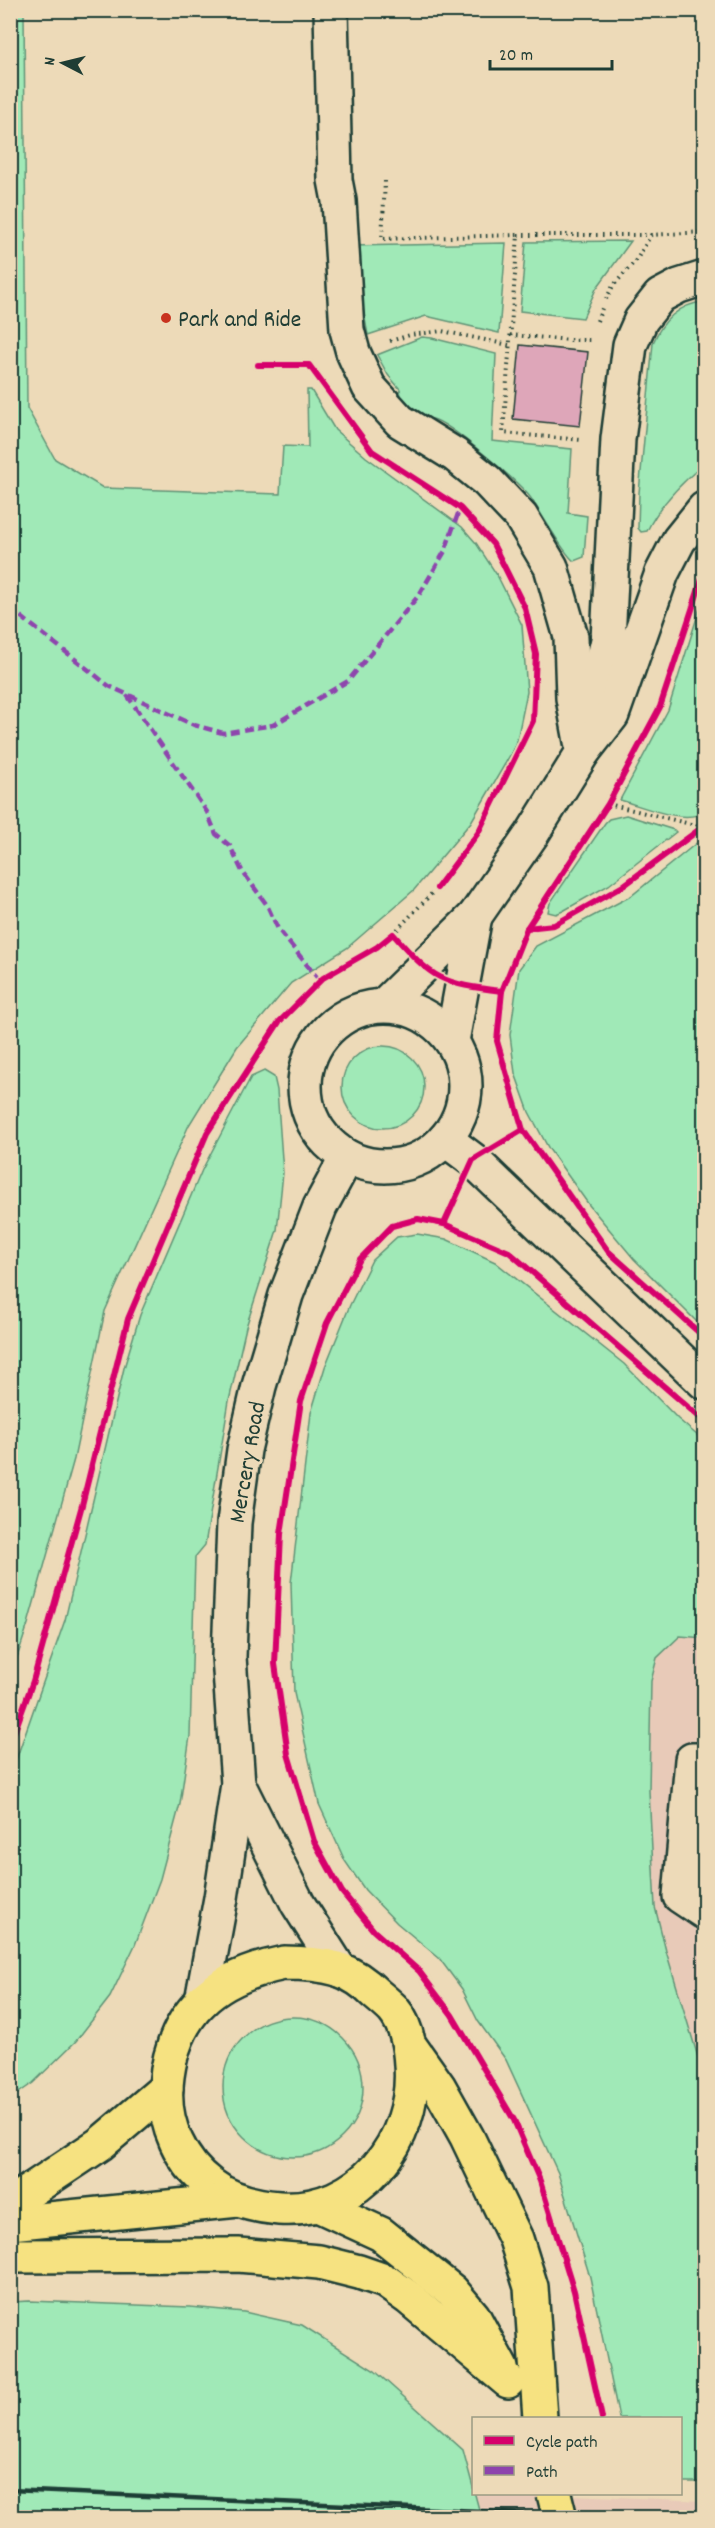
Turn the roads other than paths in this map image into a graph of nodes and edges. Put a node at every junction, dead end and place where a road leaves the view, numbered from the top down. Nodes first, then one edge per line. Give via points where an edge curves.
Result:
1 (331, 10) edge
2 (705, 279) edge
3 (705, 509) edge
4 (583, 752) junction
5 (475, 916) junction
6 (384, 1005) junction
7 (452, 1041) junction
8 (445, 1139) junction
9 (347, 1157) junction
10 (705, 1382) edge
11 (705, 1760) edge
12 (238, 1784) junction
13 (705, 1911) edge
14 (340, 1970) junction
15 (202, 2001) junction
16 (410, 2046) junction
17 (166, 2088) junction
18 (238, 2200) junction
19 (10, 2204) edge
20 (318, 2205) junction
21 (10, 2223) edge
22 (10, 2256) edge
23 (508, 2381) junction
24 (529, 2417) edge
25 (540, 2417) edge
26 (554, 2495) edge
27 (560, 2517) edge

1 - 4 street via 335,180 346,330 353,352 369,387 400,422 455,455 488,481 521,517 551,567 571,637 573,698
2 - 4 street via 660,296 641,320 630,345 618,439 608,640
3 - 4 street via 679,540 662,573 612,715
4 - 5 street
5 - 6 street
5 - 7 street
6 - 7 street via 410,1009 433,1022
6 - 9 street via 358,1010 335,1023 317,1043 307,1067 305,1093 311,1119 326,1141
7 - 8 street via 462,1065 465,1091 459,1117
8 - 9 street via 424,1156 399,1165 372,1165
8 - 10 street via 473,1160
9 - 12 street, Mercery Road via 320,1207 286,1295 244,1450 234,1523 229,1657
11 - 13 street via 692,1760 680,1896
12 - 14 street via 298,1904
12 - 15 street
14 - 15 highway via 314,1963 259,1968 219,1986
14 - 16 highway via 356,1978 394,2010
15 - 17 highway via 183,2027 171,2056
16 - 20 highway via 410,2105 386,2158 366,2180
16 - 25 highway via 450,2107 516,2239 531,2287
17 - 18 highway via 170,2125 184,2159 219,2192
17 - 19 highway via 93,2149
18 - 20 highway via 294,2209
18 - 21 highway
20 - 23 highway via 381,2234 452,2291 473,2316
22 - 23 highway via 238,2255 339,2267 385,2281
23 - 24 highway
26 - 27 highway, bridge

